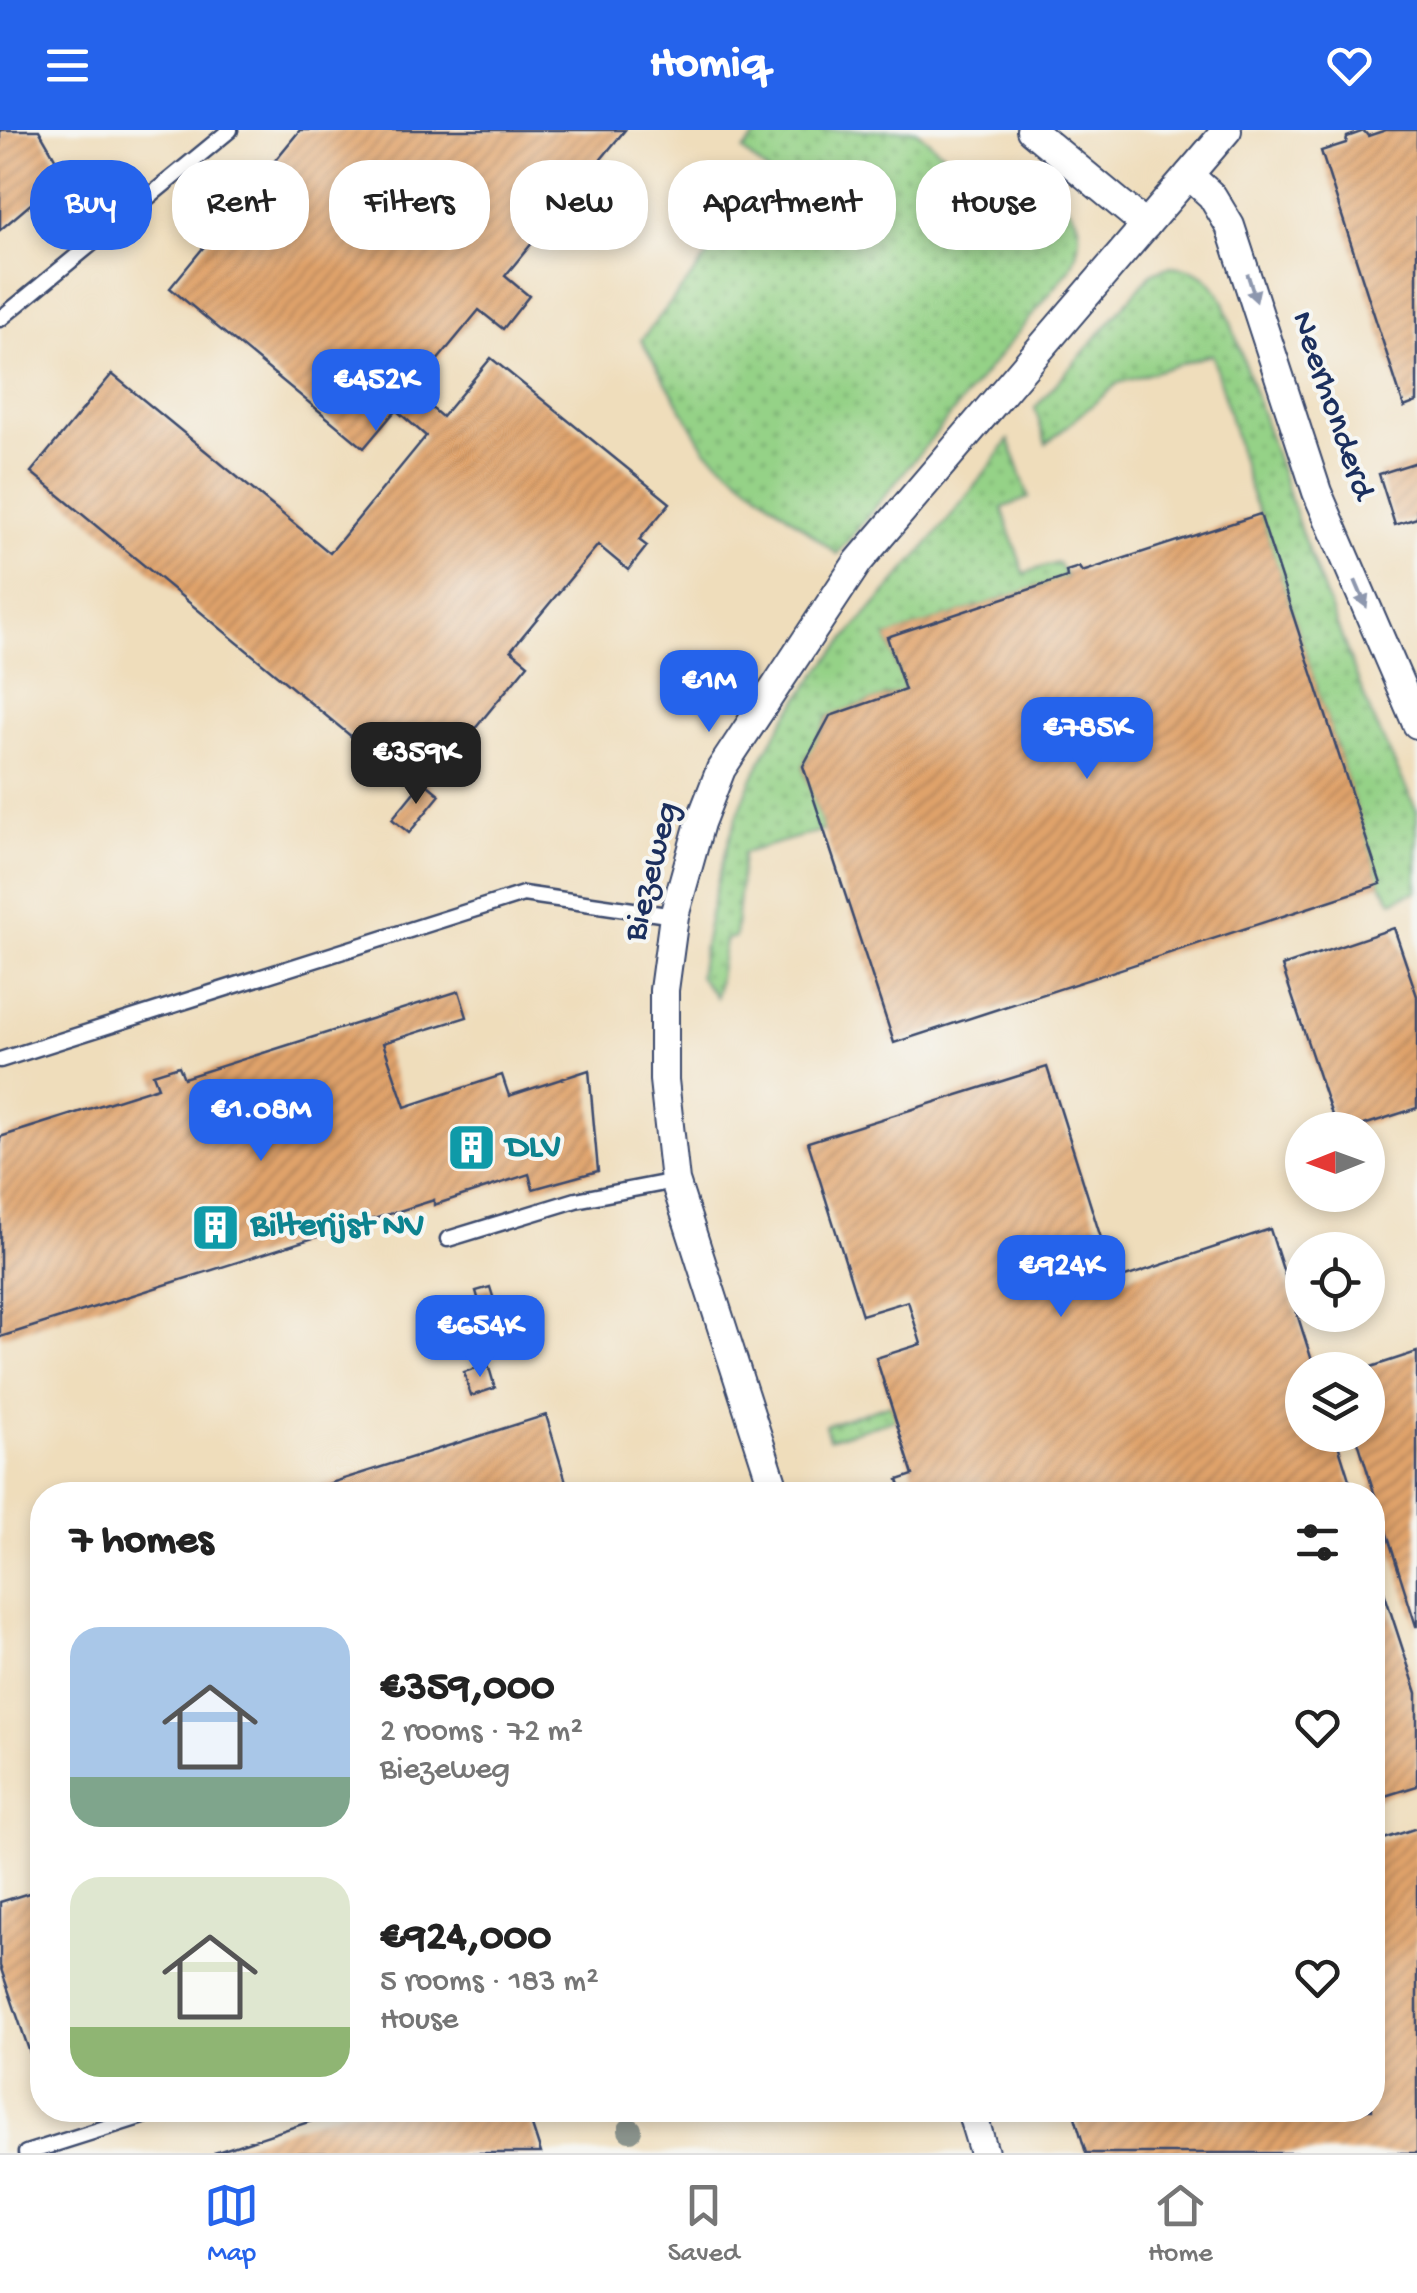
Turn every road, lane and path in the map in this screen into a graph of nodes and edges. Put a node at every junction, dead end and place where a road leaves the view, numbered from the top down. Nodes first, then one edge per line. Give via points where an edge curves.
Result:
1 (230, 130) edge
2 (1030, 130) edge
3 (1227, 130) edge
4 (1189, 174) junction
5 (1146, 224) junction
6 (0, 319) edge
7 (1417, 724) edge
8 (674, 916) junction
9 (0, 1060) edge
10 (675, 1181) junction
11 (448, 1239) dead end
12 (772, 1482) edge
13 (124, 2122) edge
14 (973, 2122) edge
15 (979, 2152) edge
16 (26, 2153) edge

1 - 6 lane
2 - 5 street
3 - 4 street, Biezeweg
4 - 5 street, Biezeweg
4 -> 7 street, Neerhonderd via 1230,226 1317,492
5 - 8 street, Biezeweg via 858,562 721,769
8 - 9 lane via 522,894
8 - 10 street, Biezeweg via 664,990 664,1080
10 - 11 lane via 576,1200
10 - 12 street, Biezeweg
13 - 16 lane
14 - 15 street

